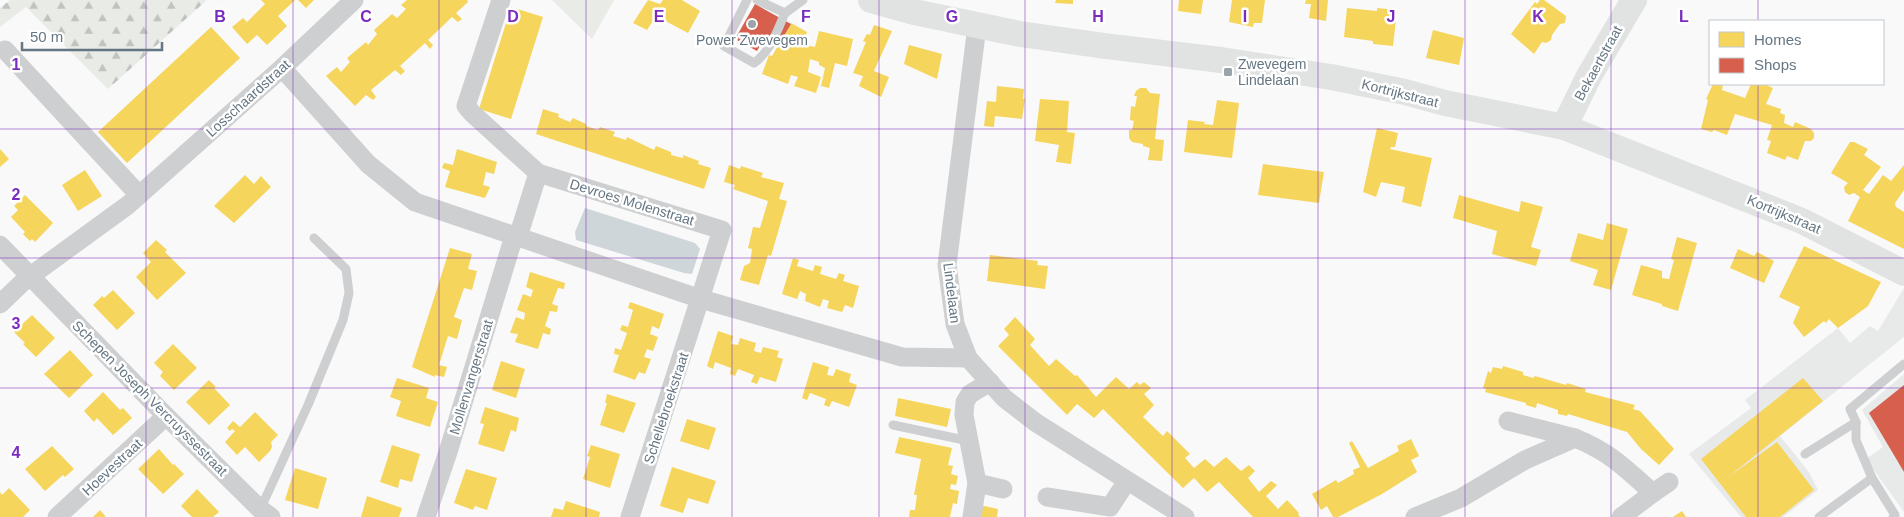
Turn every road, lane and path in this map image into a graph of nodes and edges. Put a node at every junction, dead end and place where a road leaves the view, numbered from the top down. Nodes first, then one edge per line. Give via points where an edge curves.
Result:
1 (354, 0) edge
2 (502, 0) edge
3 (747, 0) edge
4 (757, 0) edge
5 (803, 0) edge
6 (870, 0) edge
7 (1634, 0) edge
8 (785, 14) junction
9 (977, 26) junction
10 (5, 50) dead end
11 (282, 68) junction
12 (1564, 127) junction
13 (538, 173) junction
14 (139, 195) junction
15 (516, 236) junction
16 (314, 238) dead end
17 (0, 245) edge
18 (1904, 272) edge
19 (31, 276) junction
20 (701, 299) junction
21 (0, 304) edge
22 (968, 358) junction
23 (1904, 364) edge
24 (990, 382) junction
25 (166, 416) junction
26 (1508, 421) dead end
27 (1856, 422) junction
28 (894, 425) dead end
29 (1532, 427) junction
30 (1575, 438) junction
31 (969, 442) junction
32 (1805, 454) dead end
33 (1526, 460) junction
34 (1872, 478) junction
35 (1127, 481) junction
36 (1669, 482) dead end
37 (977, 484) junction
38 (1003, 489) dead end
39 (1653, 493) junction
40 (1047, 497) dead end
41 (262, 514) edge
42 (1895, 516) edge
43 (57, 517) edge
44 (426, 517) edge
45 (630, 517) edge
46 (972, 517) edge
47 (1185, 517) edge
48 (1415, 517) edge
49 (1621, 517) edge
50 (1819, 517) edge

1 - 11 street, Losschaardstraat
2 - 13 street via 466,106
3 - 8 lane via 724,46 754,63 769,47
4 - 8 lane
5 - 8 lane
6 - 9 main road, Kortrijkstraat
7 - 12 main road, Bekaertstraat via 1589,76
9 - 12 main road, Kortrijkstraat via 1279,68 1388,88 1445,104
9 - 22 street, Lindelaan via 946,264 954,324
10 - 14 street
11 - 14 street, Losschaardstraat
11 - 15 street via 368,164 415,202
12 - 18 main road, Kortrijkstraat via 1802,220
13 - 15 street
13 - 20 street, Devroes Molenstraat via 722,230
14 - 19 street, Losschaardstraat
15 - 20 street
15 - 44 street, Mollenvangerstraat
16 - 41 lane via 346,269 349,293 343,320
17 - 19 street, Schepen Joseph Vercruyssestraat
19 - 21 street, Losschaardstraat
19 - 25 street, Schepen Joseph Vercruyssestraat
20 - 22 street via 902,357
20 - 45 street, Schellebroekstraat
22 - 24 street, Lindelaan
23 - 27 lane via 1850,409
24 - 31 street via 970,394 965,402
24 - 35 street, Lindelaan via 1004,398 1035,422
25 - 41 street, Schepen Joseph Vercruyssestraat
25 - 43 street, Hoevestraat
26 - 29 street
27 - 32 lane
27 - 34 lane via 1856,440
28 - 31 lane
29 - 30 street
29 - 33 street via 1527,437
30 - 33 street
30 - 39 street via 1610,455
31 - 37 street
33 - 48 street via 1461,498
34 - 42 lane
34 - 50 lane
35 - 40 street via 1115,509
35 - 47 street, Lindelaan
36 - 39 street
37 - 38 street
37 - 46 street
39 - 49 street

